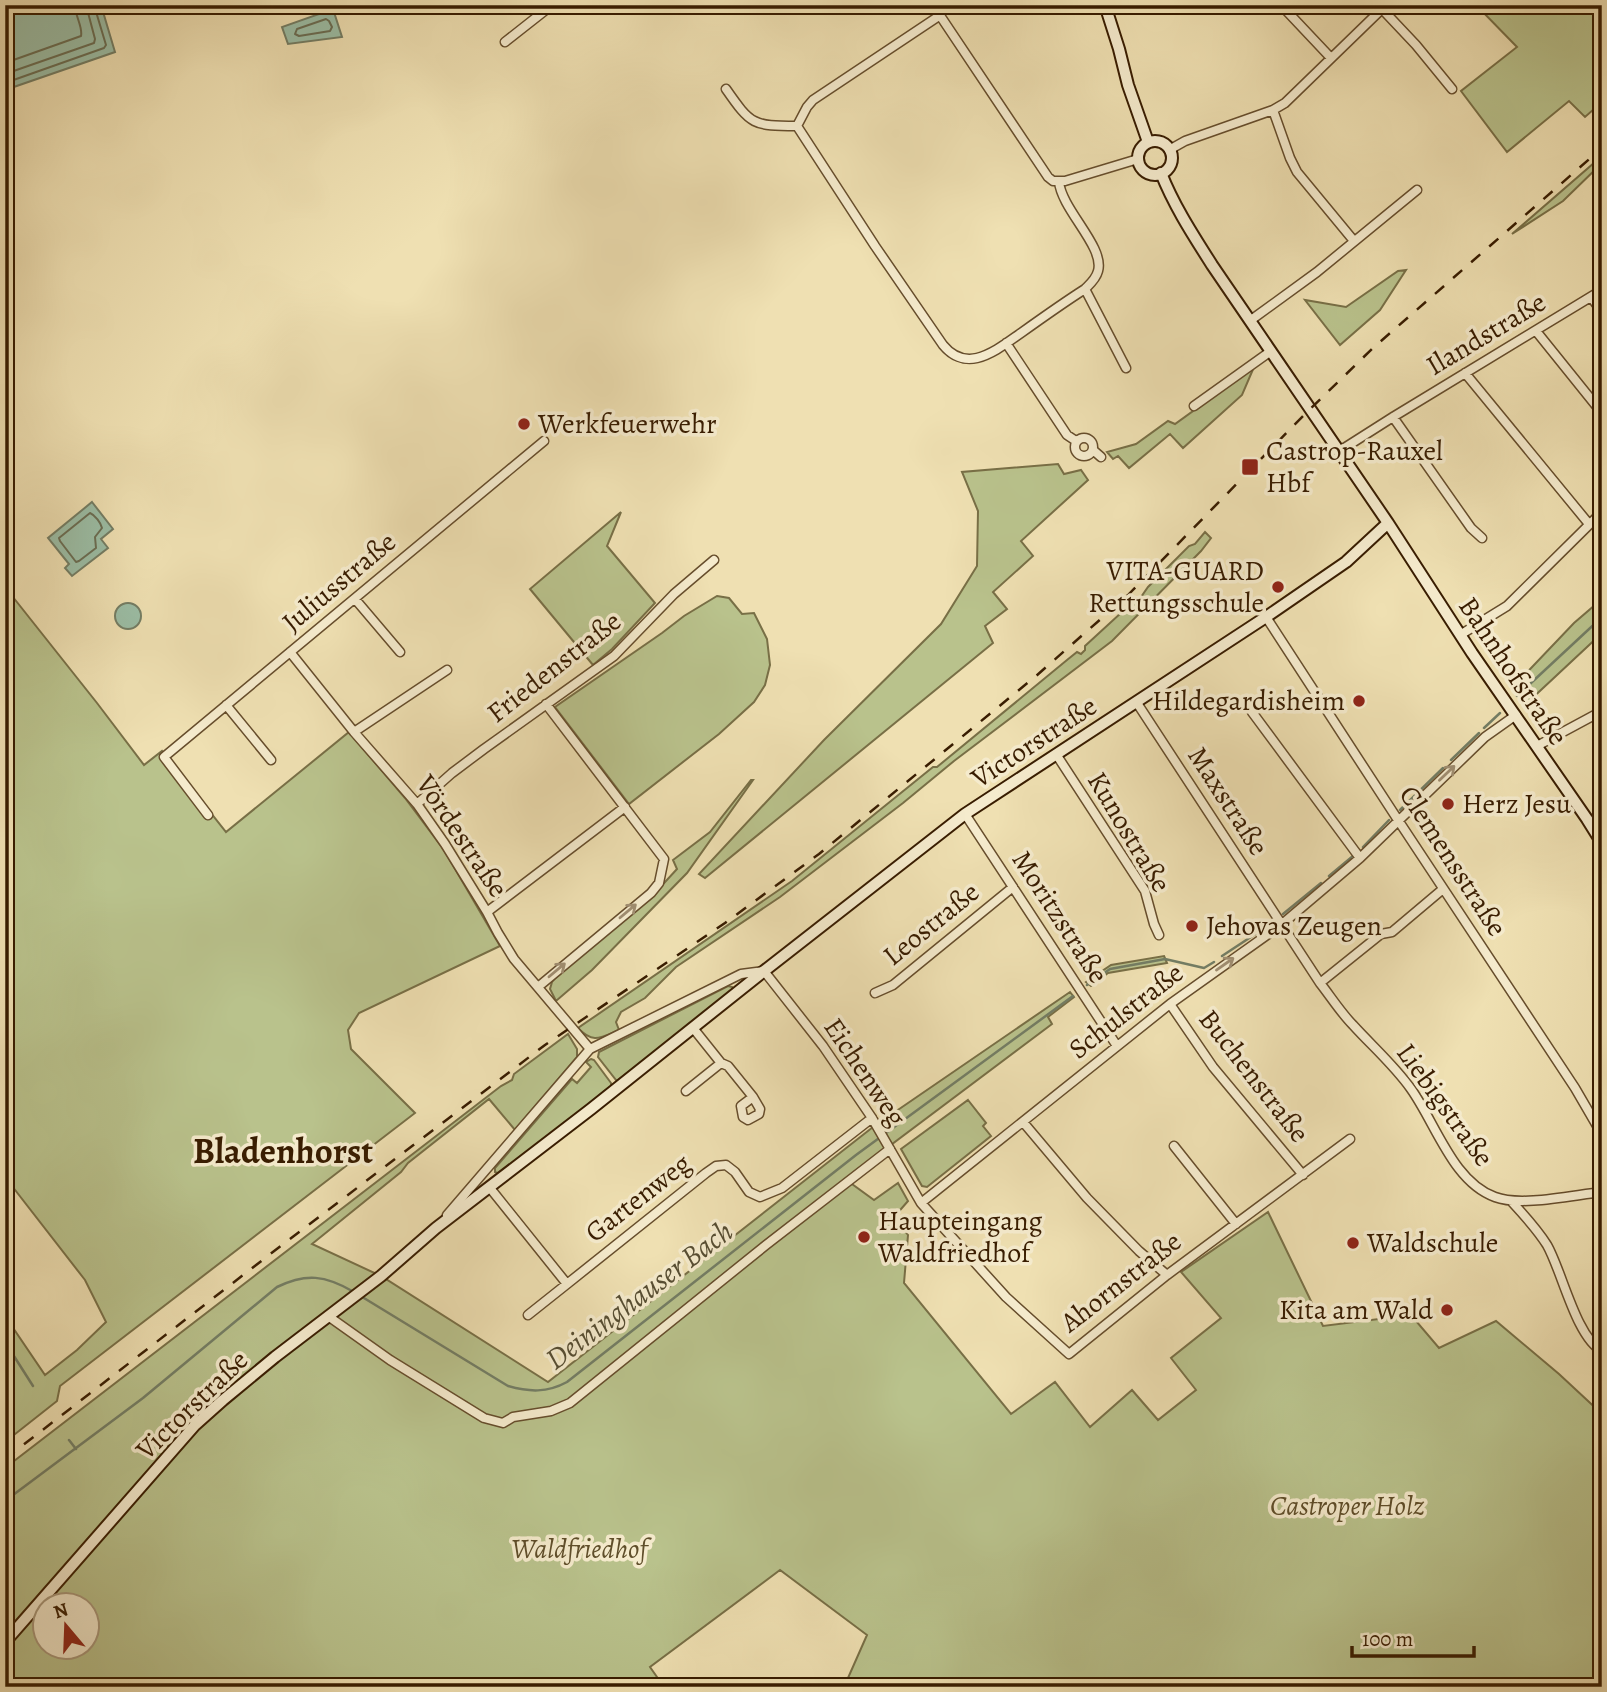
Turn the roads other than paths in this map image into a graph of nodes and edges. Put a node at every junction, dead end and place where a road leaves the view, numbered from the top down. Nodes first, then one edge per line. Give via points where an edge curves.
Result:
1 (552, 5) edge
2 (933, 5) edge
3 (1105, 5) edge
4 (1281, 5) edge
5 (1384, 7) edge
6 (939, 16) junction
7 (505, 42) dead end
8 (1331, 58) junction
9 (726, 89) dead end
10 (1452, 89) dead end
11 (1273, 110) junction
12 (797, 126) junction
13 (1148, 142) junction
14 (1169, 149) junction
15 (1138, 159) junction
16 (1161, 173) junction
17 (1059, 182) junction
18 (1417, 190) dead end
19 (1354, 241) junction
20 (1085, 289) junction
21 (1602, 290) edge
22 (1591, 297) junction
23 (1602, 312) edge
24 (1251, 320) junction
25 (1536, 331) junction
26 (1006, 343) junction
27 (1271, 351) junction
28 (1126, 368) dead end
29 (1465, 373) junction
30 (1194, 406) dead end
31 (1602, 412) edge
32 (1393, 417) junction
33 (544, 441) dead end
34 (1076, 441) junction
35 (1093, 450) junction
36 (1338, 452) junction
37 (1101, 457) dead end
38 (1602, 512) edge
39 (1388, 523) junction
40 (1589, 524) junction
41 (1482, 538) dead end
42 (714, 560) dead end
43 (355, 599) junction
44 (1266, 617) junction
45 (1460, 635) junction
46 (290, 652) junction
47 (400, 652) dead end
48 (447, 670) dead end
49 (1137, 703) junction
50 (546, 704) junction
51 (226, 705) junction
52 (1602, 711) edge
53 (1252, 712) dead end
54 (1516, 715) junction
55 (355, 732) junction
56 (1537, 746) junction
57 (1056, 754) junction
58 (271, 760) dead end
59 (416, 804) junction
60 (625, 807) junction
61 (965, 814) junction
62 (208, 815) dead end
63 (1398, 820) junction
64 (1602, 844) edge
65 (1360, 858) junction
66 (1013, 887) junction
67 (1443, 888) junction
68 (488, 912) junction
69 (1281, 925) junction
70 (1159, 935) dead end
71 (764, 971) junction
72 (1320, 983) junction
73 (538, 987) junction
74 (875, 993) dead end
75 (1170, 1004) junction
76 (693, 1028) junction
77 (1117, 1046) junction
78 (590, 1049) junction
79 (721, 1063) junction
80 (686, 1091) dead end
81 (753, 1097) dead end
82 (872, 1118) junction
83 (1023, 1122) junction
84 (1600, 1131) dead end
85 (1350, 1139) dead end
86 (1174, 1146) dead end
87 (890, 1149) junction
88 (486, 1170) junction
89 (1303, 1175) junction
90 (493, 1185) junction
91 (1602, 1192) edge
92 (1512, 1202) junction
93 (921, 1203) junction
94 (1236, 1224) junction
95 (436, 1228) junction
96 (1167, 1275) junction
97 (567, 1284) junction
98 (528, 1315) dead end
99 (328, 1316) junction
100 (1602, 1351) edge
101 (5, 1642) edge

1 - 7 street
2 - 6 street
3 - 13 street
4 - 8 street
5 - 8 street
5 - 10 street
6 - 12 street via 813,100
6 - 17 street via 1048,177
8 - 11 street
9 - 12 street via 750,119
11 - 14 street
11 - 19 street via 1297,172
12 - 26 street via 947,350 957,358 977,358
13 - 14 street via 1162,142
13 - 15 street
14 - 16 street via 1170,165
15 - 16 street via 1146,172
15 - 17 street
16 - 24 street, Bahnhofstraße via 1191,231
17 - 20 street via 1097,255 1098,273
18 - 19 street
19 - 24 street
20 - 26 street
20 - 28 street
21 - 22 street, Ilandstraße
22 - 23 street
22 - 25 street, Ilandstraße
24 - 27 street, Bahnhofstraße
25 - 29 street, Ilandstraße
25 - 31 street
26 - 34 street
27 - 30 street
27 - 36 street, Bahnhofstraße
29 - 32 street, Ilandstraße
29 - 40 street
32 - 36 street, Ilandstraße
32 - 41 street
33 - 43 street, Juliusstraße
34 - 35 street via 1088,439
34 - 35 street via 1074,449 1080,456
35 - 37 street
36 - 39 street, Bahnhofstraße
38 - 40 street
39 - 44 street, Victorstraße via 1354,555
39 - 45 street, Bahnhofstraße
40 - 45 street via 1507,606
42 - 50 street, Friedenstraße via 614,656
43 - 46 street, Juliusstraße
43 - 47 street
44 - 49 street, Victorstraße
44 - 63 street, Clemensstraße
45 - 54 street, Bahnhofstraße
46 - 51 street, Juliusstraße
46 - 55 street, Vördestraße
48 - 55 street
49 - 57 street, Victorstraße
49 - 69 street, Maxstraße
50 - 59 street, Friedenstraße
50 - 60 street
51 - 58 street
51 - 62 street, Juliusstraße via 164,757
52 - 56 street
53 - 65 street
54 - 56 street, Bahnhofstraße
63 -> 54 street, Schulstraße via 1485,737
55 - 59 street, Vördestraße
56 - 64 street, Bahnhofstraße
57 - 61 street, Victorstraße
57 - 70 street, Kunostraße via 1145,891
59 - 68 street, Vördestraße
60 - 68 street
73 -> 60 street via 659,883 664,859
61 - 66 street, Moritzstraße
61 - 71 street, Victorstraße
63 - 65 street, Schulstraße
63 - 67 street, Clemensstraße
65 - 69 street, Schulstraße
66 - 74 street, Leostraße via 893,985
66 - 77 street, Moritzstraße
67 - 72 street via 1392,932 1381,934
67 - 84 street, Clemensstraße
68 - 73 street, Vördestraße via 514,959
69 - 72 street, Liebigstraße
75 -> 69 street, Schulstraße
71 - 76 street, Victorstraße
71 - 78 street, Victorstraße via 741,974
71 - 82 street, Eichenweg
72 - 92 street, Liebigstraße via 1411,1088 1461,1172 1480,1190
73 - 78 street, Vördestraße
75 - 77 street, Schulstraße
75 - 89 street, Buchenstraße via 1214,1069
76 - 79 street
76 - 90 street, Victorstraße
77 - 83 street, Schulstraße
78 - 88 street, Victorstraße
79 - 80 street
79 - 81 street
82 - 87 street, Eichenweg
82 - 97 street, Gartenweg via 782,1188 760,1197 749,1192 726,1165 716,1166
83 - 93 street, Schulstraße
83 - 96 street via 1087,1198
85 - 89 street, Ahornstraße
86 - 94 street
87 - 93 street, Eichenweg
87 - 99 street via 570,1403 551,1411 503,1423 484,1418
88 - 90 street
88 - 95 street, Victorstraße
89 - 94 street, Ahornstraße
90 - 95 street, Victorstraße
90 - 97 street
91 - 92 street, Liebigstraße
92 - 100 street via 1548,1246 1582,1326
93 - 96 street, Ahornstraße via 1006,1297 1069,1354
94 - 96 street, Ahornstraße
95 - 99 street, Victorstraße
97 - 98 street, Gartenweg
99 - 101 street, Victorstraße via 195,1425

